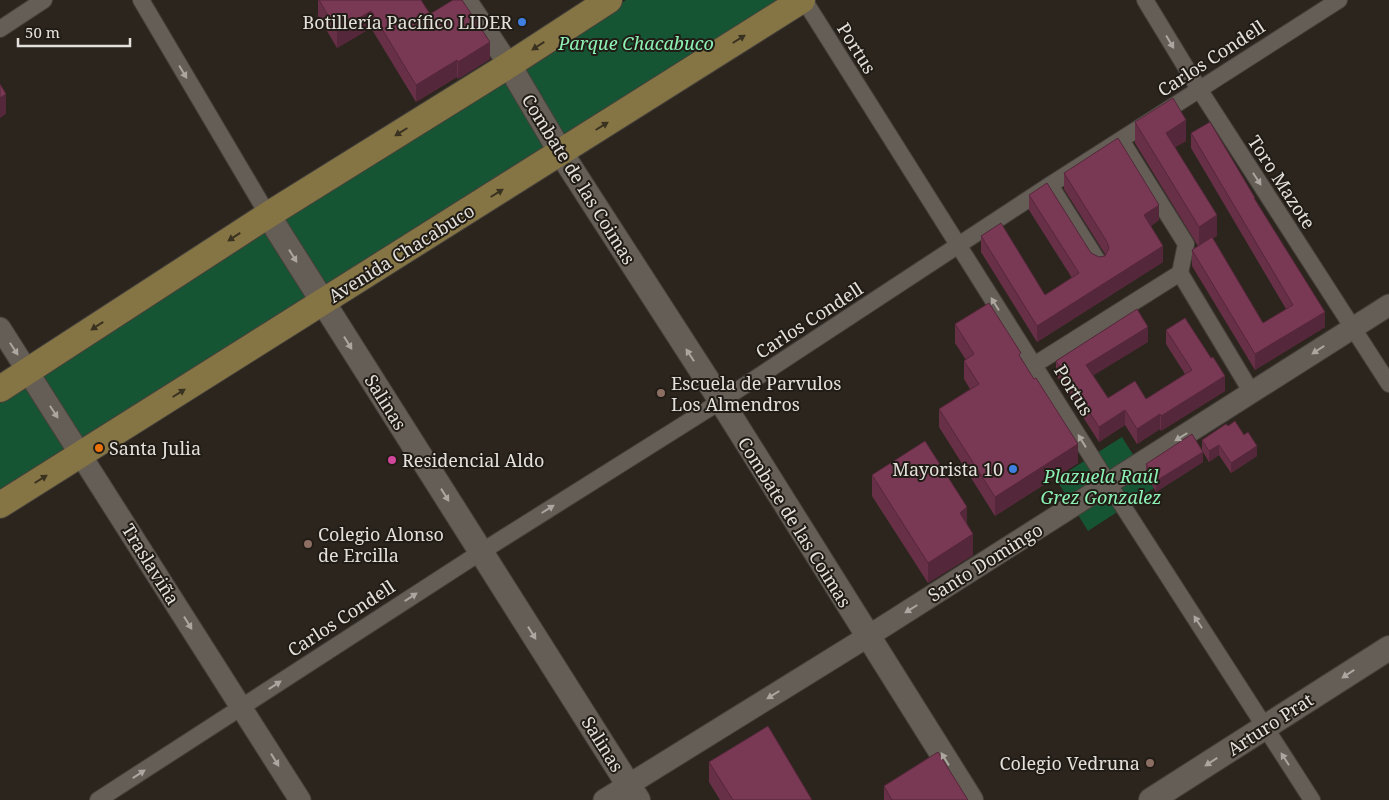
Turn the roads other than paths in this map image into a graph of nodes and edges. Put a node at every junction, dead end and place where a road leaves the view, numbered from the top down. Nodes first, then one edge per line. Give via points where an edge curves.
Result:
1 (44, 0) edge
2 (141, 0) edge
3 (466, 0) edge
4 (608, 0) edge
5 (803, 0) edge
6 (1145, 0) edge
7 (1339, 0) edge
8 (0, 28) edge
9 (508, 65) junction
10 (1198, 89) junction
11 (1121, 140) junction
12 (561, 152) junction
13 (1050, 185) junction
14 (268, 215) junction
15 (958, 246) junction
16 (1099, 263) edge
17 (1180, 273) junction
18 (322, 302) junction
19 (1389, 305) edge
20 (0, 328) edge
21 (1352, 328) junction
22 (1034, 365) junction
23 (28, 371) junction
24 (1389, 384) edge
25 (0, 389) edge
26 (1252, 393) junction
27 (720, 402) junction
28 (81, 454) junction
29 (1108, 483) junction
30 (0, 505) edge
31 (480, 552) junction
32 (867, 637) junction
33 (1389, 648) edge
34 (242, 707) junction
35 (1264, 728) junction
36 (633, 792) edge
37 (98, 800) edge
38 (300, 800) edge
39 (604, 800) edge
40 (971, 800) edge
41 (1152, 800) edge
42 (1312, 800) edge

1 - 8 street
2 -> 14 street, Salinas
3 - 9 street
4 -> 9 main road
12 -> 5 main road, Avenida Chacabuco
5 - 15 street, Portus
6 -> 10 street, Toro Mazote
7 - 10 street, Carlos Condell
9 - 12 main road, Combate de las Coimas
9 -> 14 main road
10 - 11 street, Carlos Condell
10 -> 21 street, Toro Mazote
11 - 13 street, Carlos Condell
11 - 17 street via 1186,244
18 -> 12 main road, Avenida Chacabuco
27 -> 12 main road, Combate de las Coimas
13 - 15 street, Carlos Condell
13 - 16 street
14 -> 18 main road, Salinas
14 -> 23 main road
22 -> 15 street, Portus
15 - 27 street, Carlos Condell
17 - 22 street
17 - 26 street
28 -> 18 main road, Avenida Chacabuco
18 -> 31 main road, Salinas
19 - 21 street, Santo Domingo
20 -> 23 street, Traslaviña
21 - 24 street, Toro Mazote
21 -> 26 street, Santo Domingo
29 -> 22 street, Portus
23 - 25 main road
23 -> 28 street, Traslaviña
26 -> 29 street, Santo Domingo
31 -> 27 street, Carlos Condell
27 - 32 main road, Combate de las Coimas
30 -> 28 main road, Avenida Chacabuco
28 -> 34 street, Traslaviña
29 -> 32 street, Santo Domingo
35 -> 29 street, Portus
34 -> 31 street, Carlos Condell
31 -> 36 main road, Salinas
32 -> 36 street, Santo Domingo
40 -> 32 main road, Combate de las Coimas
33 -> 35 main road, Arturo Prat
37 -> 34 street, Carlos Condell
34 -> 38 street, Traslaviña
35 -> 41 main road, Arturo Prat
42 -> 35 street, Portus
36 - 39 street, Santo Domingo

